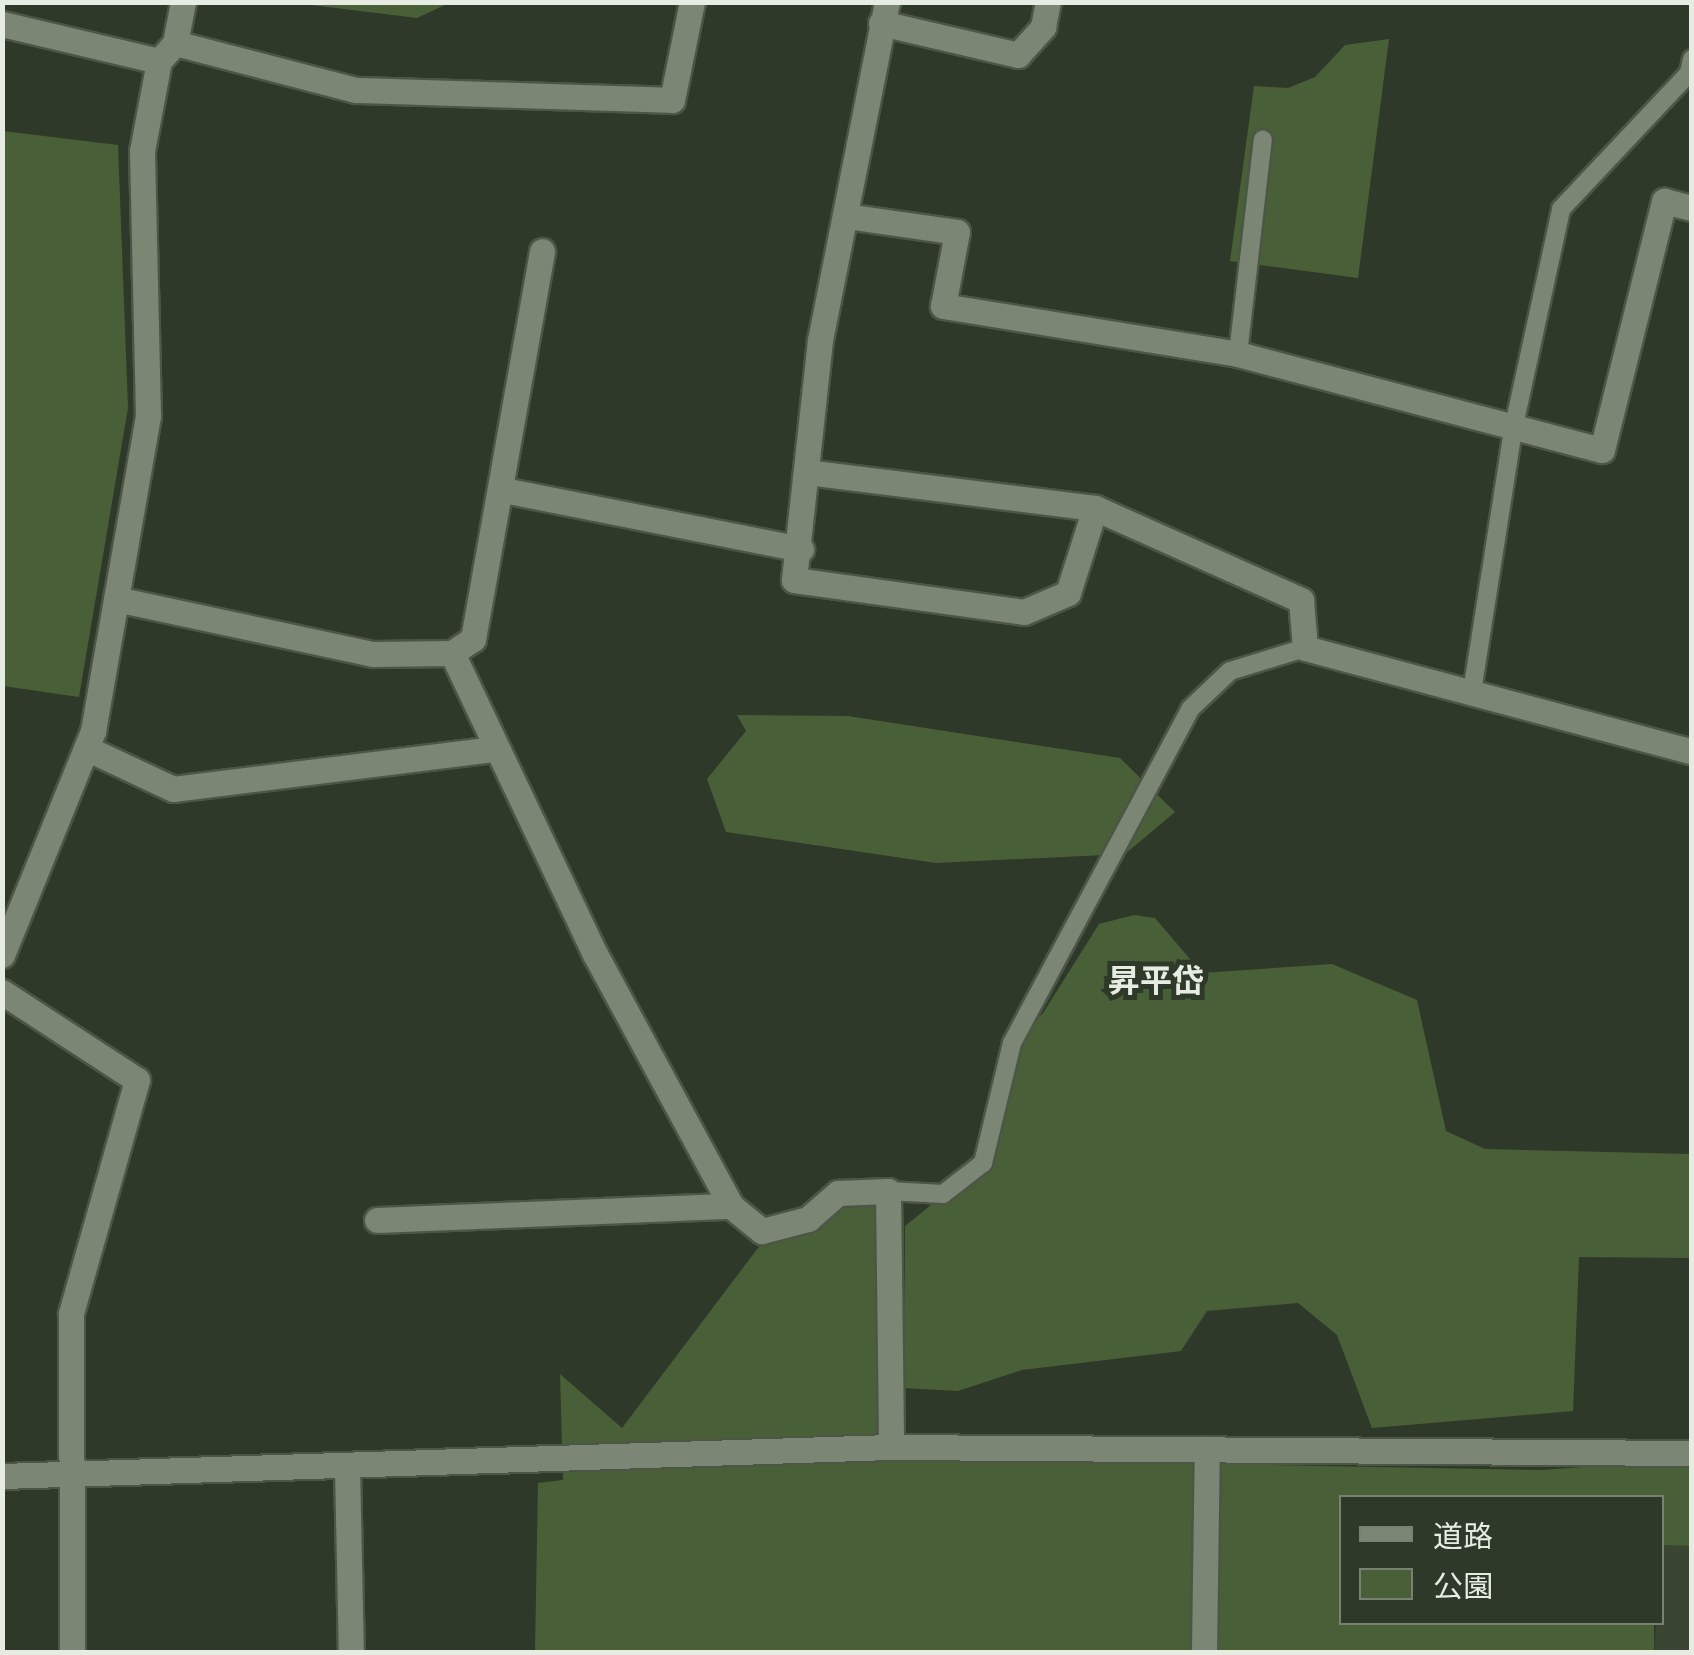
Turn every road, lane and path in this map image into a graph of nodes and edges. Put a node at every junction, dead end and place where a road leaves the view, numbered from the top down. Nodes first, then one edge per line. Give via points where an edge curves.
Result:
1 (183, 2) edge
2 (692, 2) edge
3 (1048, 2) edge
4 (884, 13) edge
5 (2, 24) edge
6 (168, 52) junction
7 (1692, 59) edge
8 (1263, 139) dead end
9 (1692, 208) edge
10 (846, 216) junction
11 (542, 251) dead end
12 (1238, 354) junction
13 (1513, 430) junction
14 (806, 472) junction
15 (503, 490) junction
16 (1095, 508) junction
17 (801, 549) junction
18 (116, 598) junction
19 (1305, 648) junction
20 (452, 653) junction
21 (1472, 692) junction
22 (86, 748) junction
23 (495, 748) junction
24 (1692, 752) edge
25 (2, 955) edge
26 (2, 992) edge
27 (888, 1191) junction
28 (731, 1206) junction
29 (378, 1220) dead end
30 (891, 1447) junction
31 (1207, 1450) junction
32 (1692, 1453) edge
33 (347, 1467) junction
34 (70, 1471) junction
35 (2, 1476) edge
36 (72, 1652) edge
37 (351, 1652) edge
38 (1204, 1652) edge

1 - 6 street
2 - 6 street via 672,100 356,90
3 - 4 street via 1043,27 1018,56
4 - 10 street
5 - 6 street
6 - 18 street via 142,151 148,416
7 - 13 lane via 1689,73 1561,208
8 - 12 lane
9 - 13 street via 1664,201 1602,450
10 - 12 street via 957,232 943,306
10 - 14 street
11 - 15 street
12 - 13 street
13 - 21 lane
14 - 16 street
14 - 17 street
15 - 17 street
15 - 20 street via 473,638
16 - 17 street via 1068,593 1024,612 794,580
16 - 19 street via 1301,600
18 - 20 street via 373,654
18 - 22 street
19 - 21 street
19 - 27 lane via 1230,671 1190,709 1012,1043 983,1163 943,1194
20 - 23 street
21 - 24 street
22 - 23 street via 173,789
22 - 25 street
23 - 28 street
26 - 34 street via 137,1080 72,1314
27 - 28 street via 838,1192 808,1218 762,1232
27 - 30 street
28 - 29 street
30 - 31 street
30 - 33 street
31 - 32 street
31 - 38 street
33 - 34 street
33 - 37 street
34 - 35 street
34 - 36 street

